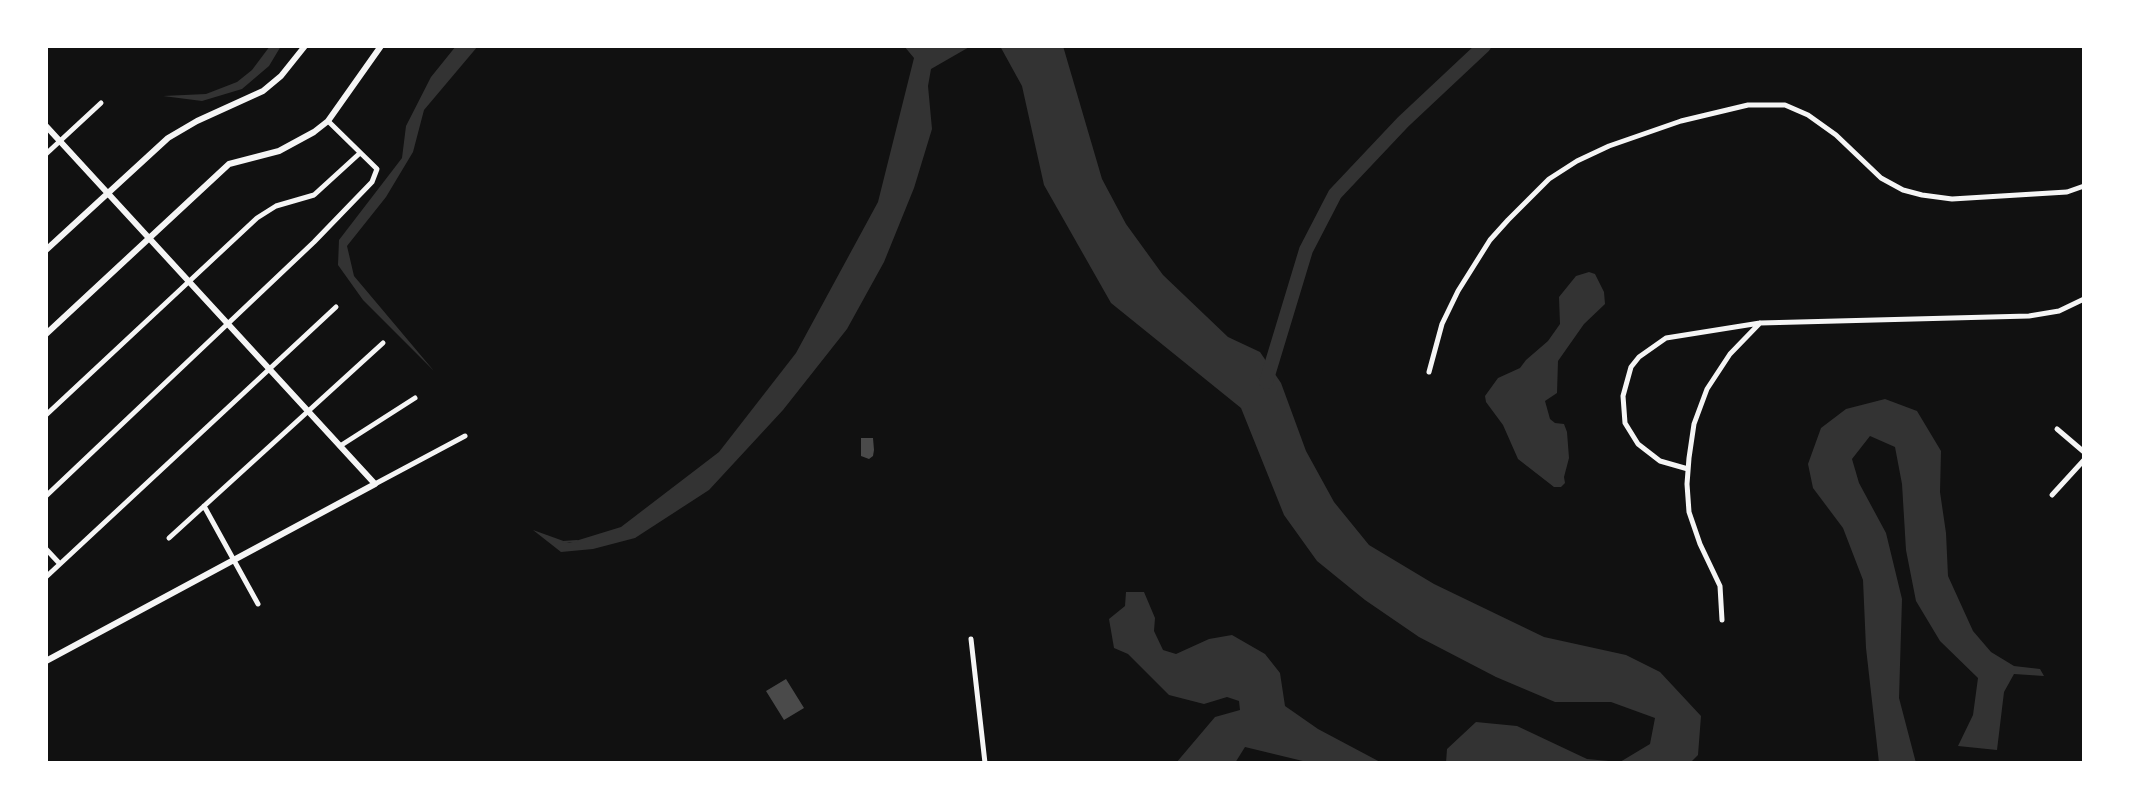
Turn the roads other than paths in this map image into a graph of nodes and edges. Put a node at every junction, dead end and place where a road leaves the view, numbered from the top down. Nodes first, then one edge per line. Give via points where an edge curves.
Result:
1 (305, 46) edge
2 (381, 46) edge
3 (101, 103) dead end
4 (328, 121) junction
5 (46, 126) edge
6 (60, 141) junction
7 (360, 153) junction
8 (46, 154) edge
9 (2084, 186) edge
10 (108, 193) junction
11 (149, 238) junction
12 (46, 250) edge
13 (188, 281) junction
14 (2084, 299) edge
15 (336, 307) dead end
16 (1760, 323) junction
17 (228, 324) junction
18 (46, 334) edge
19 (383, 343) dead end
20 (270, 369) junction
21 (1429, 372) dead end
22 (415, 398) dead end
23 (308, 411) junction
24 (46, 415) edge
25 (2057, 429) dead end
26 (465, 436) dead end
27 (340, 446) junction
28 (2084, 452) edge
29 (2084, 460) edge
30 (1688, 469) junction
31 (375, 484) junction
32 (2052, 495) dead end
33 (46, 496) edge
34 (204, 506) junction
35 (169, 538) dead end
36 (46, 549) edge
37 (234, 560) junction
38 (60, 564) junction
39 (46, 577) edge
40 (258, 604) dead end
41 (1722, 620) dead end
42 (971, 639) dead end
43 (46, 661) edge
44 (985, 763) edge

1 - 10 street via 263,91 179,130
2 - 4 street
3 - 6 street
4 - 7 street
4 - 11 street via 279,151 229,164
5 - 6 street
6 - 8 street
6 - 10 street
7 - 13 street via 314,195 276,206 257,218
7 - 17 street via 377,169 372,182
9 - 21 street via 2067,192 1952,199 1922,195 1881,178 1836,135 1785,105 1748,105 1681,121 1577,161 1518,209 1490,240 1458,291
10 - 11 street
10 - 12 street
11 - 13 street
11 - 18 street
13 - 17 street
13 - 24 street
14 - 16 street via 2059,311 2029,316
15 - 20 street
16 - 30 street via 1707,389 1694,424
16 - 30 street via 1666,338 1631,367 1623,396 1625,423 1638,444 1660,461
17 - 20 street
17 - 33 street
19 - 23 street
20 - 23 street
20 - 38 street
22 - 27 street
23 - 27 street
23 - 34 street
25 - 28 street
26 - 31 street
27 - 31 street
29 - 32 street
30 - 41 street via 1689,512 1720,586
31 - 37 street
34 - 35 street
34 - 37 street
36 - 38 street
37 - 40 street
37 - 43 street
38 - 39 street
42 - 44 street

